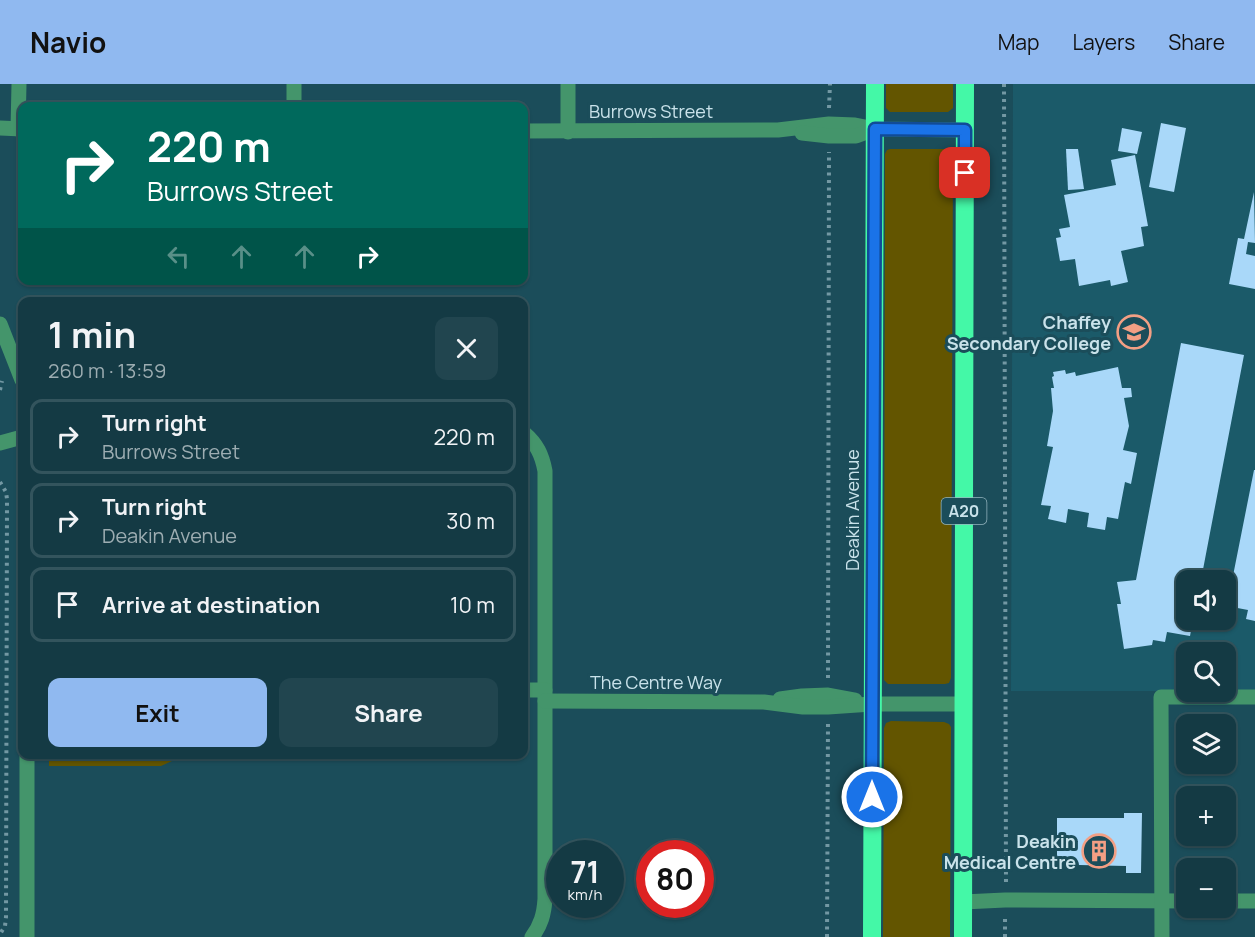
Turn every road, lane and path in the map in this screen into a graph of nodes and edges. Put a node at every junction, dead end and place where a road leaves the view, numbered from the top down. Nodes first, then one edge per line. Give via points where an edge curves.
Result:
1 (19, 84) edge
2 (294, 84) edge
3 (568, 84) edge
4 (830, 84) edge
5 (875, 84) edge
6 (965, 84) edge
7 (1004, 84) edge
8 (19, 102) edge
9 (294, 102) edge
10 (0, 128) edge
11 (18, 129) edge
12 (875, 129) junction
13 (829, 130) junction
14 (965, 130) junction
15 (528, 131) edge
16 (568, 132) junction
17 (0, 324) edge
18 (18, 370) edge
19 (528, 437) edge
20 (18, 438) edge
21 (0, 443) edge
22 (0, 483) edge
23 (528, 691) edge
24 (545, 695) junction
25 (1255, 697) edge
26 (828, 701) junction
27 (872, 704) junction
28 (963, 704) junction
29 (27, 759) edge
30 (1006, 884) dead end
31 (1163, 901) junction
32 (1176, 901) edge
33 (1236, 901) edge
34 (1255, 901) edge
35 (963, 902) junction
36 (0, 934) edge
37 (27, 937) edge
38 (532, 937) edge
39 (827, 937) edge
40 (872, 937) edge
41 (963, 937) edge
42 (1162, 937) edge

1 - 8 street
2 - 9 street
3 - 16 street
4 - 13 path
5 - 12 highway, Deakin Avenue
6 - 14 highway, A20
7 - 30 path
10 - 11 street
12 - 13 street, Burrows Street via 855,125
12 - 14 street, Burrows Street
12 - 27 highway, Deakin Avenue
13 - 16 street, Burrows Street
13 - 26 path
14 - 28 highway, A20
15 - 16 street, Burrows Street
17 - 18 street
19 - 24 street via 538,448 545,471
20 - 21 street
22 - 36 path via 7,499 6,917
23 - 24 street, The Centre Way
24 - 26 street, The Centre Way via 765,702 803,707
24 - 38 street via 544,912
25 - 31 street via 1161,697
26 - 27 street, The Centre Way
26 - 39 path
27 - 28 street, The Centre Way
27 - 40 highway, Deakin Avenue
28 - 35 highway, A20
29 - 37 street
31 - 32 street
31 - 35 street
31 - 42 street
33 - 34 street
35 - 41 highway, A20

